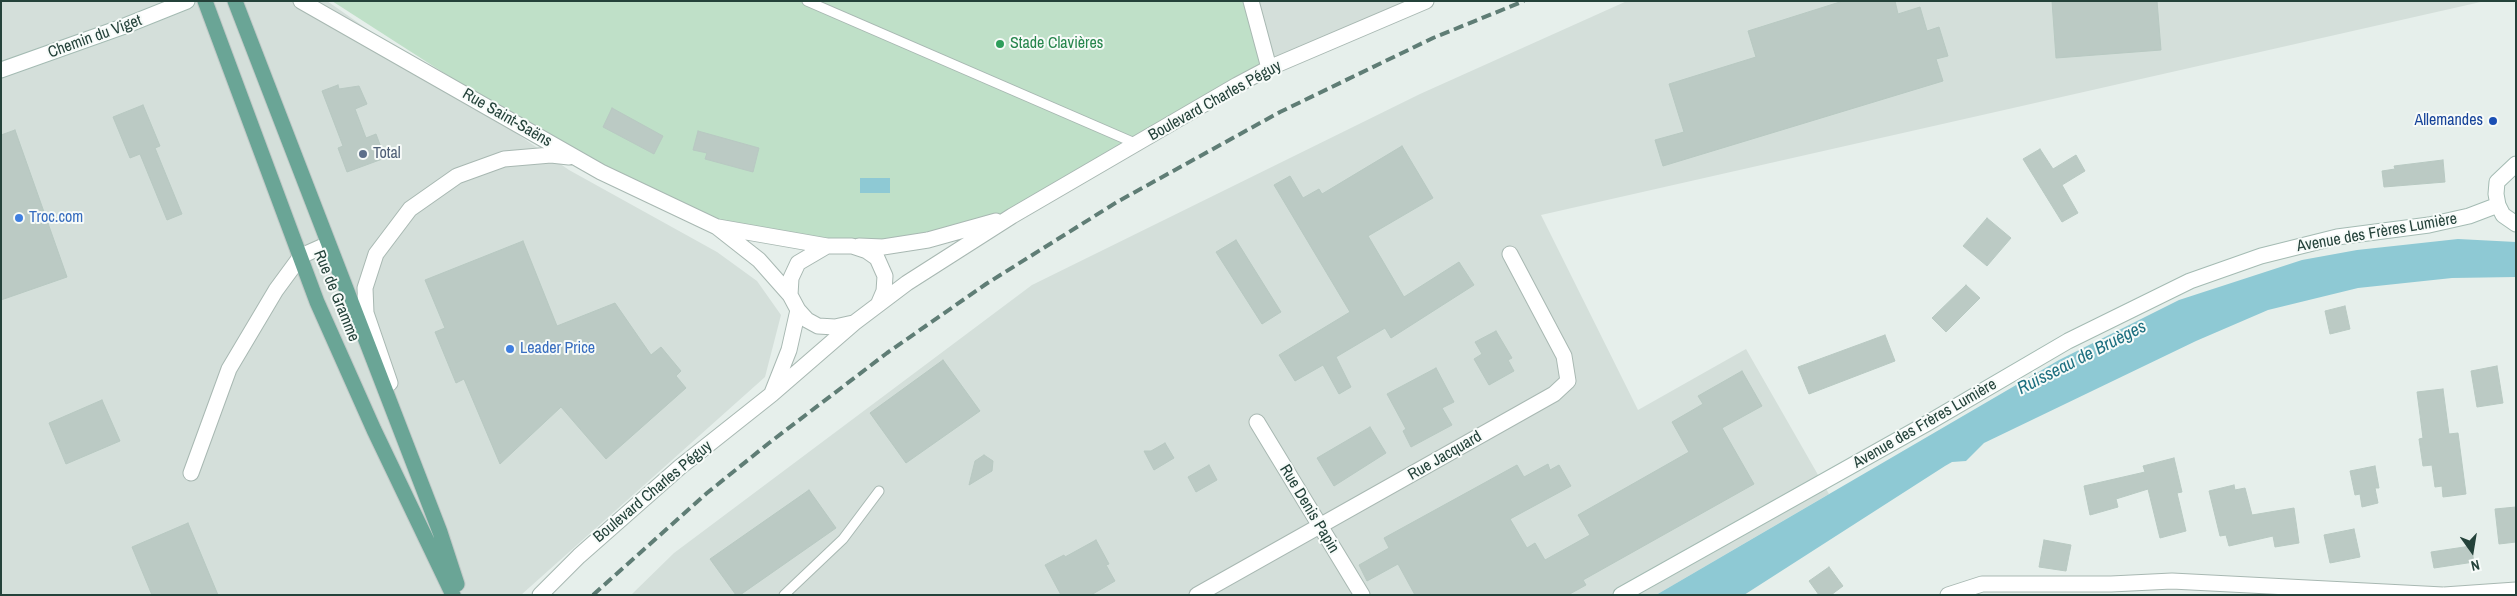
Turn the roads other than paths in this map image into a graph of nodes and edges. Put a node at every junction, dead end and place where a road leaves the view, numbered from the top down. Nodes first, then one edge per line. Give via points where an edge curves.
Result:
1 (187, 1) edge
2 (205, 1) edge
3 (235, 1) edge
4 (300, 1) edge
5 (807, 1) edge
6 (1251, 1) edge
7 (1426, 1) edge
8 (1269, 68) junction
9 (1, 70) edge
10 (1137, 144) junction
11 (576, 158) junction
12 (2516, 164) edge
13 (2498, 205) junction
14 (1012, 216) junction
15 (2516, 224) edge
16 (716, 227) junction
17 (328, 244) junction
18 (827, 246) junction
19 (852, 246) junction
20 (1510, 254) dead end
21 (301, 256) junction
22 (790, 295) junction
23 (878, 305) junction
24 (798, 310) junction
25 (854, 323) junction
26 (772, 394) junction
27 (1257, 422) dead end
28 (190, 473) dead end
29 (879, 491) dead end
30 (1320, 527) junction
31 (440, 532) junction
32 (2516, 590) edge
33 (453, 595) edge
34 (460, 595) edge
35 (540, 595) edge
36 (784, 595) edge
37 (1197, 595) edge
38 (1362, 595) edge
39 (1620, 595) edge
40 (1948, 595) edge
41 (2444, 595) edge

1 - 9 street, Chemin du Viget
2 - 21 main road, Rue de Gramme
3 - 17 main road, Rue de Gramme
4 - 11 street, Rue Saint-Saëns
5 - 10 lane
6 - 8 street
7 - 8 street, Boulevard Charles Péguy
8 - 10 street, Boulevard Charles Péguy
10 - 14 street, Boulevard Charles Péguy
11 - 16 street, Rue Saint-Saëns
11 - 31 street via 551,155 504,159 457,176 410,209 376,254 365,288 366,313
12 - 13 street via 2497,182
13 - 15 street via 2503,214
13 - 39 street, Avenue des Frères Lumière via 2429,225 2337,237 2261,256 2190,281 2068,341
14 - 19 street, Boulevard Charles Péguy via 928,240 883,247
14 - 23 street, Boulevard Charles Péguy
16 - 18 street, Rue Saint-Saëns
16 - 22 street, Rue Saint-Saëns via 759,260
17 - 21 street
17 - 31 main road, Rue de Gramme
18 - 19 street
18 - 22 street via 798,263 791,278
19 - 23 street via 877,258 885,276 884,291
20 - 30 street, Rue Jacquard via 1564,356 1568,381 1554,394
21 - 28 street via 276,290 229,369
21 - 33 main road, Rue de Gramme via 317,302 374,430
22 - 24 street
23 - 25 street
24 - 25 street via 818,326
24 - 26 street
25 - 26 street, Boulevard Charles Péguy
26 - 35 street, Boulevard Charles Péguy via 680,467 578,556
27 - 30 street, Rue Denis Papin
29 - 36 lane via 843,539
30 - 37 street, Rue Jacquard
30 - 38 street, Rue Denis Papin
31 - 34 main road, Rue de Gramme
32 - 41 street
40 - 41 street via 1982,584 2111,584 2172,580

